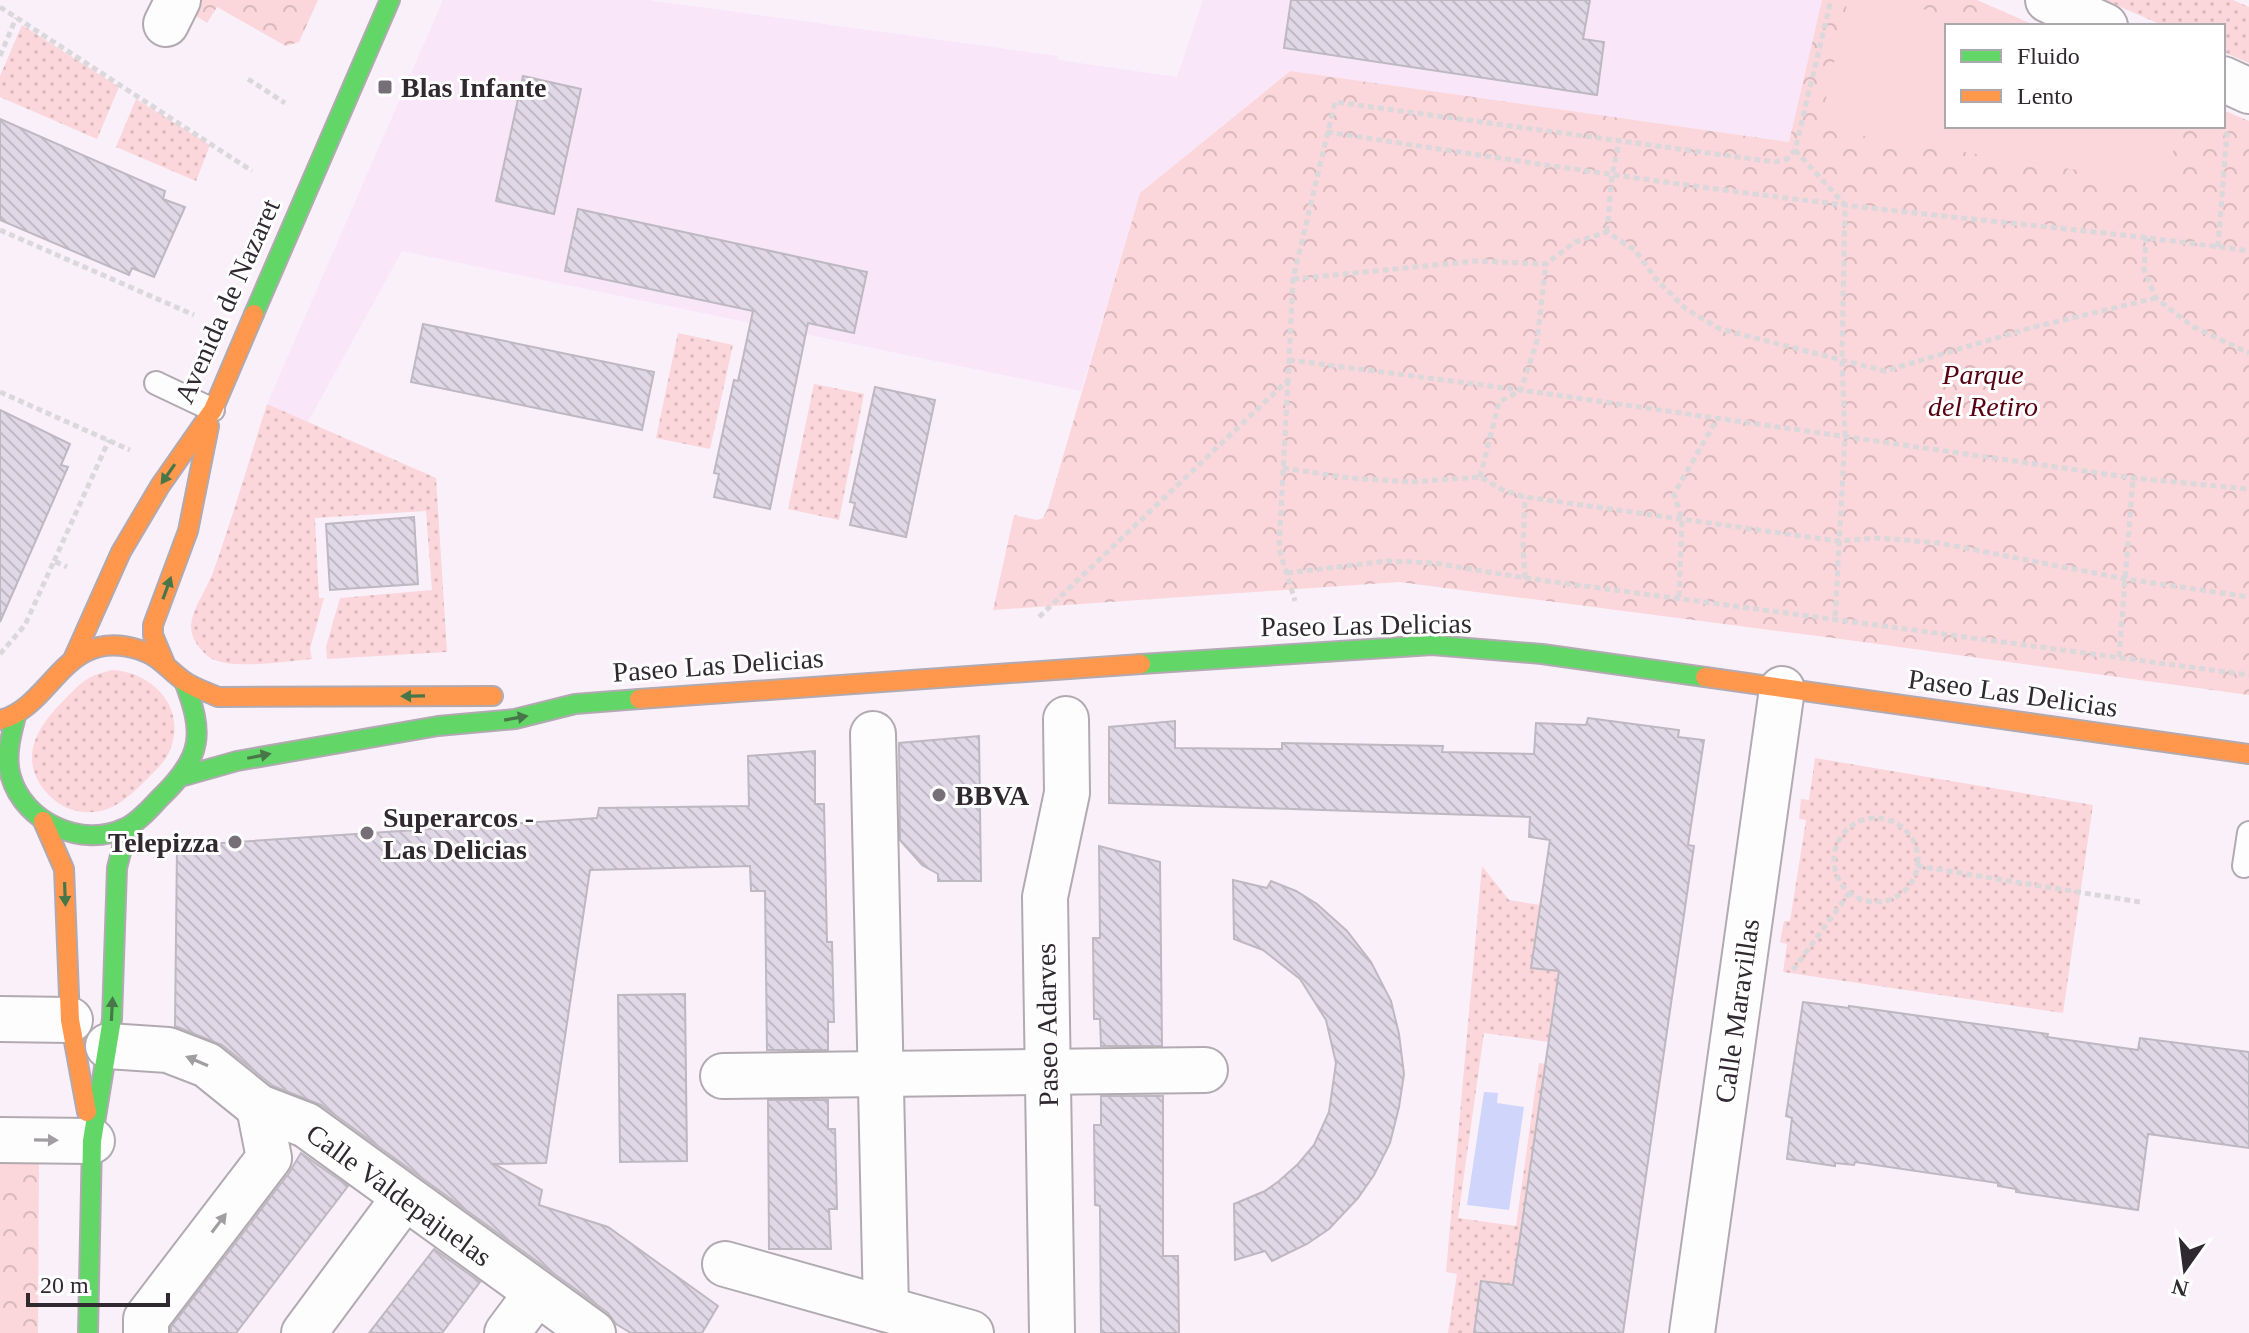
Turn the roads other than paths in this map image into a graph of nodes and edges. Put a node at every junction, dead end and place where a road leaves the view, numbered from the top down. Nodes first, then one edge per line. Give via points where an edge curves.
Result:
1 (390, 0) edge
2 (2048, 0) edge
3 (2101, 24) edge
4 (156, 383) dead end
5 (213, 410) junction
6 (74, 657) junction
7 (164, 661) junction
8 (184, 681) junction
9 (1782, 689) junction
10 (505, 696) dead end
11 (530, 698) dead end
12 (575, 704) junction
13 (8, 718) edge
14 (1066, 719) dead end
15 (873, 734) dead end
16 (2249, 754) edge
17 (184, 776) junction
18 (0, 795) edge
19 (24, 803) junction
20 (43, 821) junction
21 (127, 828) junction
22 (2249, 833) edge
23 (2244, 866) dead end
24 (0, 1019) edge
25 (70, 1020) junction
26 (108, 1046) junction
27 (1205, 1070) dead end
28 (1048, 1071) junction
29 (881, 1074) junction
30 (723, 1076) dead end
31 (259, 1107) junction
32 (0, 1140) edge
33 (92, 1141) junction
34 (404, 1198) junction
35 (725, 1264) dead end
36 (536, 1294) junction
37 (886, 1309) junction
38 (88, 1333) edge
39 (146, 1333) edge
40 (304, 1333) edge
41 (507, 1333) edge
42 (593, 1333) edge
43 (971, 1333) edge
44 (1052, 1333) edge
45 (1692, 1333) edge

1 - 5 street, Avenida de Nazaret
2 - 3 street
4 - 5 lane
5 -> 6 street, Avenida de Nazaret via 121,552
7 -> 5 street via 153,625 188,531
6 - 7 street, Paseo Las Delicias via 106,646 138,649
6 - 13 street
7 - 8 street, Paseo Las Delicias
10 -> 8 street, Paseo Las Delicias via 218,697
8 - 17 street, Paseo Las Delicias via 197,714 198,746
9 - 12 street, Paseo Las Delicias via 1542,654 1432,645
9 - 16 street, Paseo Las Delicias
9 - 45 street, Calle Maravillas
11 - 12 street, Paseo Las Delicias
17 -> 12 street, Paseo Las Delicias via 290,751 515,719
13 - 19 street via 11,778
14 - 28 street, Paseo Adarves via 1067,793 1045,897
15 - 29 street
17 - 21 street, Paseo Las Delicias
18 - 19 street
19 - 20 street
20 - 21 street via 100,837
20 -> 25 street via 64,869
26 -> 21 street via 117,868
22 - 23 lane
24 - 25 street
25 - 33 street
31 -> 26 street, Calle Valdepajuelas via 207,1065 168,1050
26 - 33 street
27 - 28 street
28 - 29 street
28 - 44 street, Paseo Adarves
29 - 30 street
29 - 37 street
31 - 34 street, Calle Valdepajuelas via 306,1125
39 -> 31 street via 146,1319 269,1158
32 -> 33 street
33 - 38 street
34 - 36 street, Calle Valdepajuelas
34 - 40 street
35 - 37 street
36 - 41 street
36 - 42 street, Calle Valdepajuelas
37 - 43 street

